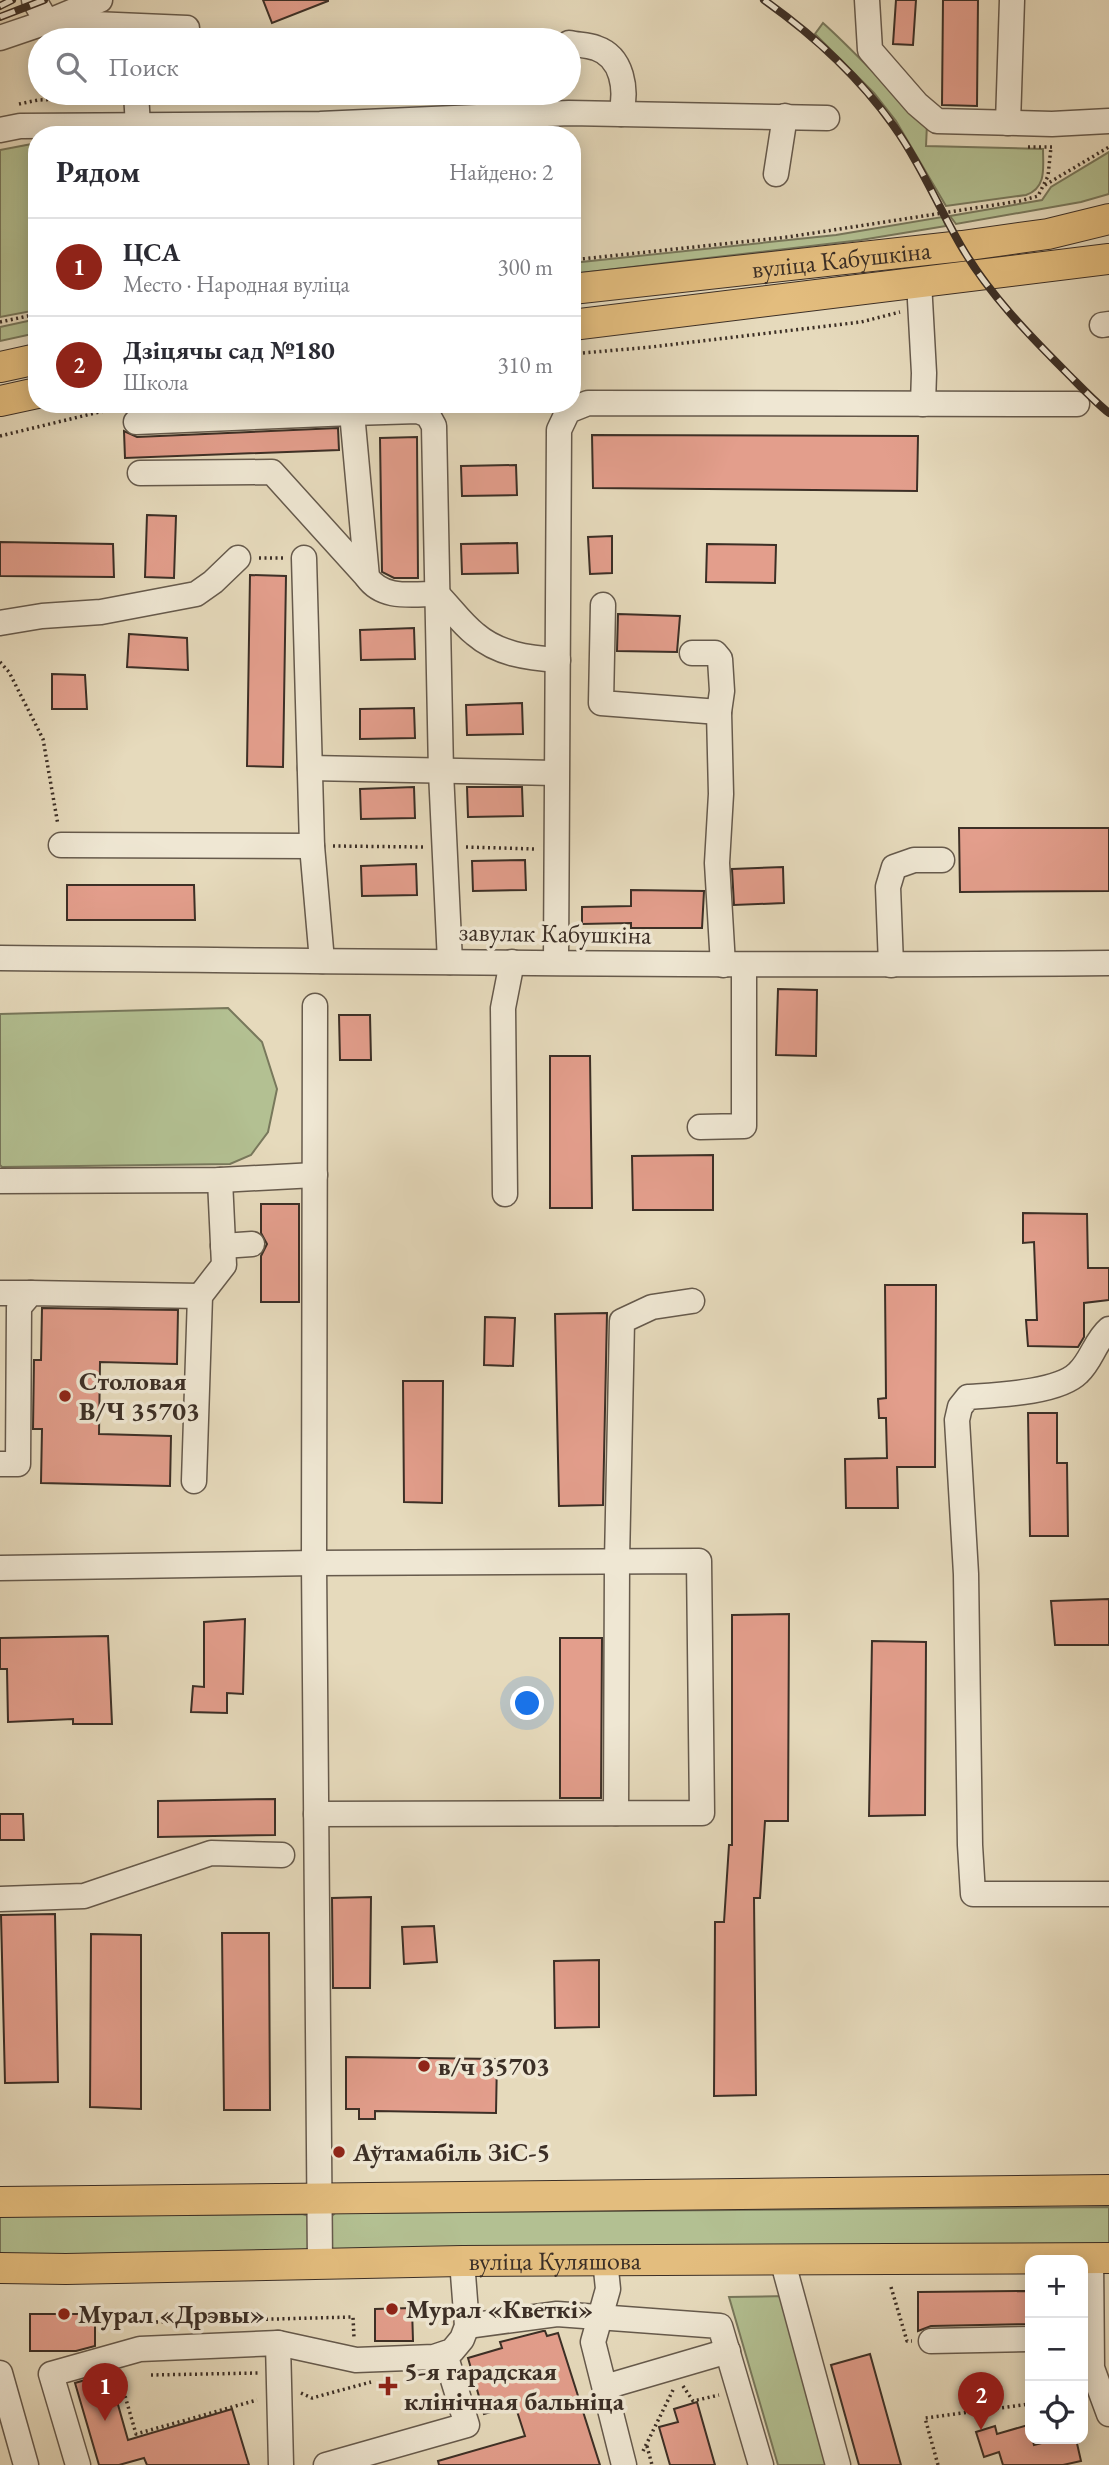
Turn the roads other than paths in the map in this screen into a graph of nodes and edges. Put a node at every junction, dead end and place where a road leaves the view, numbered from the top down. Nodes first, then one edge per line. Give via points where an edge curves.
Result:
1 (34, 0) edge
2 (100, 0) edge
3 (867, 0) edge
4 (1012, 0) edge
5 (47, 23) junction
6 (31, 28) edge
7 (187, 28) dead end
8 (28, 29) edge
9 (0, 38) edge
10 (581, 45) edge
11 (137, 105) edge
12 (621, 114) junction
13 (785, 117) junction
14 (827, 118) dead end
15 (1109, 121) edge
16 (1008, 123) junction
17 (138, 126) joint
18 (446, 126) edge
19 (0, 130) edge
20 (776, 174) dead end
21 (1109, 219) edge
22 (1109, 259) edge
23 (581, 288) edge
24 (920, 294) junction
25 (581, 324) edge
26 (28, 361) edge
27 (0, 367) edge
28 (28, 395) edge
29 (0, 401) edge
30 (923, 404) junction
31 (1077, 404) dead end
32 (581, 405) edge
33 (242, 413) edge
34 (352, 413) edge
35 (423, 413) edge
36 (567, 413) edge
37 (132, 414) edge
38 (140, 473) dead end
39 (238, 558) dead end
40 (304, 558) dead end
41 (367, 577) junction
42 (437, 594) junction
43 (603, 605) dead end
44 (0, 623) edge
45 (692, 653) dead end
46 (558, 660) junction
47 (719, 712) junction
48 (310, 768) junction
49 (442, 772) junction
50 (555, 773) junction
51 (61, 845) road end
52 (312, 846) junction
53 (942, 860) dead end
54 (0, 958) edge
55 (322, 961) junction
56 (450, 962) junction
57 (512, 962) junction
58 (556, 962) junction
59 (1109, 963) edge
60 (734, 965) junction
61 (891, 965) junction
62 (315, 1006) dead end
63 (700, 1127) dead end
64 (315, 1175) junction
65 (220, 1180) junction
66 (0, 1181) edge
67 (505, 1194) dead end
68 (252, 1244) dead end
69 (223, 1246) junction
70 (0, 1293) edge
71 (31, 1293) junction
72 (200, 1296) junction
73 (692, 1301) dead end
74 (1109, 1329) edge
75 (9, 1396) edge
76 (0, 1464) edge
77 (194, 1481) dead end
78 (617, 1561) junction
79 (314, 1563) junction
80 (0, 1568) edge
81 (617, 1813) junction
82 (316, 1814) junction
83 (282, 1855) dead end
84 (1109, 1894) edge
85 (0, 1899) edge
86 (1109, 2190) edge
87 (319, 2200) junction
88 (0, 2202) edge
89 (1100, 2258) edge
90 (782, 2259) junction
91 (606, 2260) junction
92 (462, 2261) junction
93 (320, 2263) junction
94 (0, 2268) edge
95 (602, 2316) junction
96 (467, 2326) junction
97 (1094, 2338) edge
98 (1025, 2339) edge
99 (932, 2340) road end
100 (278, 2343) junction
101 (728, 2351) junction
102 (445, 2354) junction
103 (0, 2373) edge
104 (604, 2387) junction
105 (1109, 2414) edge
106 (633, 2460) edge
107 (26, 2465) edge
108 (78, 2465) edge
109 (281, 2465) edge
110 (326, 2465) edge
111 (761, 2465) edge
112 (838, 2465) edge

1 - 5 street
2 - 5 street
3 - 16 street via 870,50 917,104 937,121
4 - 16 street
5 - 6 street
5 - 7 street
8 - 9 street
10 - 12 street via 598,48 616,62 623,83
11 - 17 street
12 - 13 street
12 - 18 street via 569,113
13 - 14 street
13 - 20 street
15 - 16 street
17 - 19 street
21 - 23 main road, вуліца Кабушкіна via 1048,234 962,246
22 - 24 main road, вуліца Кабушкіна
24 - 25 main road, вуліца Кабушкіна
24 - 30 street
26 - 27 main road
28 - 29 main road
30 - 31 street
30 - 32 street
33 - 37 street
34 - 41 street
35 - 42 street via 434,426
36 - 46 street via 559,430
38 - 41 street via 272,472
39 - 44 street via 196,594 101,612
40 - 48 street
41 - 42 street via 373,587 390,594
42 - 46 street via 475,635 495,647 522,657
42 - 49 street
43 - 47 street via 601,703
45 - 47 street via 715,653 720,659
46 - 50 street
47 - 60 street via 717,863
48 - 49 street
48 - 52 street
49 - 50 street
49 - 56 street
50 - 58 street
51 - 52 street
52 - 55 street
53 - 61 street via 914,860 894,867 888,887
54 - 55 street, завулак Кабушкіна
55 - 56 street, завулак Кабушкіна
56 - 57 street, завулак Кабушкіна
57 - 58 street, завулак Кабушкіна
57 - 67 street via 503,1008
58 - 60 street, завулак Кабушкіна
59 - 61 street, завулак Кабушкіна
60 - 61 street, завулак Кабушкіна
60 - 63 street via 744,1126
62 - 64 street
64 - 65 street
64 - 79 street
65 - 66 street
65 - 69 street
68 - 69 street
69 - 72 street via 224,1265
70 - 71 street
71 - 72 street
71 - 75 street via 19,1307
72 - 77 street
73 - 78 street via 652,1307 622,1321
74 - 84 street via 1077,1375 1035,1390 968,1397 957,1420 966,1574 973,1894
75 - 76 street via 18,1464
78 - 79 street
78 - 81 street
78 - 81 street via 699,1561 702,1813
79 - 80 street
79 - 82 street
81 - 82 street
82 - 87 street
83 - 85 street via 211,1853 85,1896
86 - 87 main road
87 - 88 main road
87 - 93 street
89 - 90 main road, вуліца Куляшова
89 - 97 street
90 - 91 main road, вуліца Куляшова
90 - 112 street
91 - 92 main road, вуліца Куляшова
91 - 95 street via 608,2289
92 - 93 main road, вуліца Куляшова
92 - 96 street
93 - 94 main road, вуліца Куляшова
95 - 96 street via 558,2314
95 - 101 street via 720,2326
95 - 104 street via 593,2342
96 - 102 street via 457,2347
97 - 105 street via 1092,2368
98 - 99 street
100 - 102 street via 356,2360
100 - 108 street via 140,2349 51,2374
100 - 109 street via 274,2395
101 - 104 street
101 - 111 street
102 - 110 street via 467,2425
103 - 107 street
104 - 106 street

